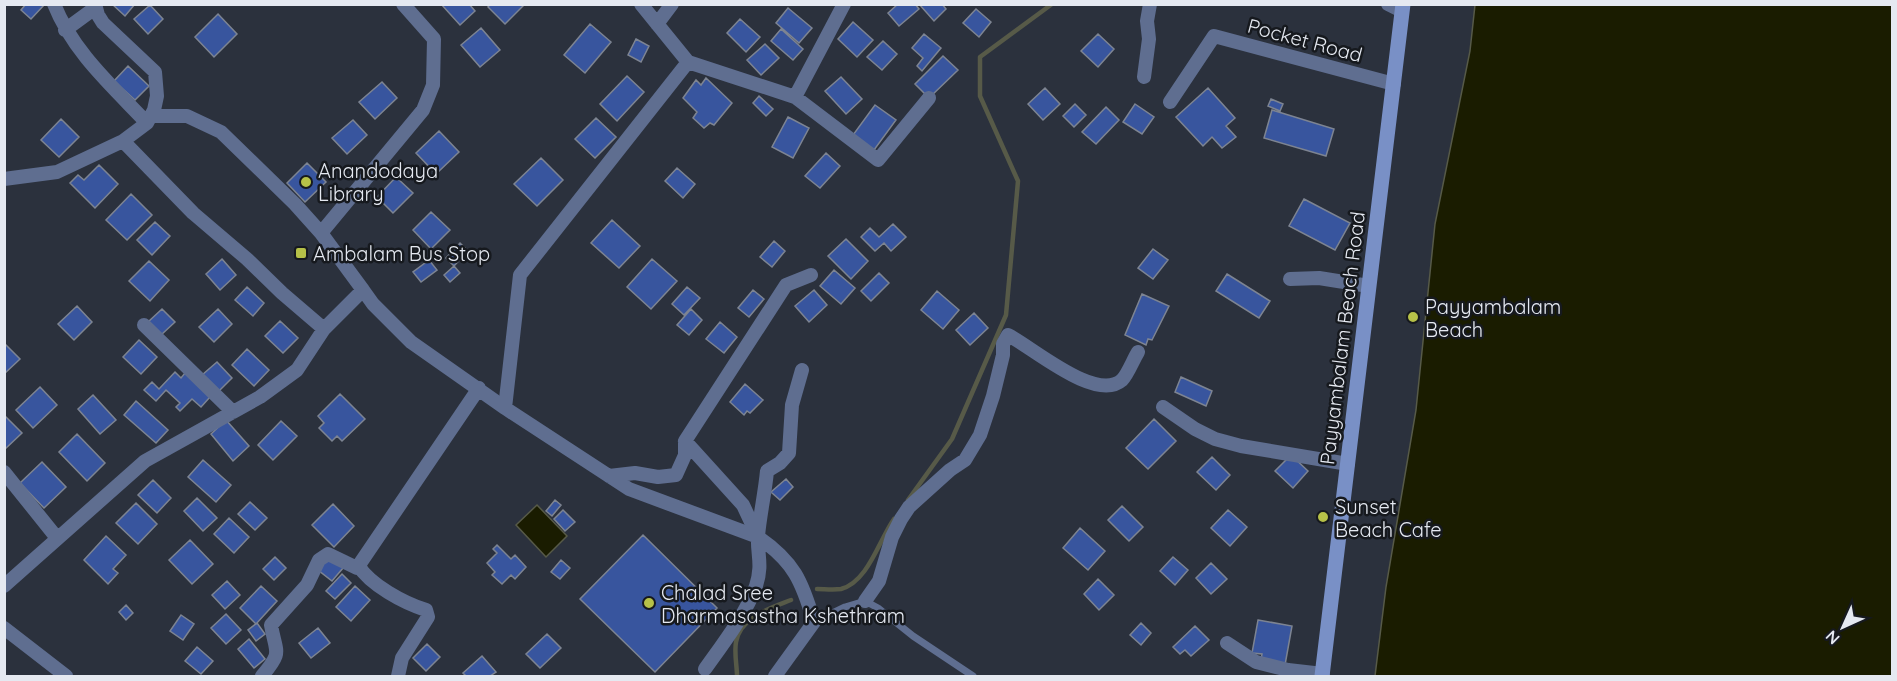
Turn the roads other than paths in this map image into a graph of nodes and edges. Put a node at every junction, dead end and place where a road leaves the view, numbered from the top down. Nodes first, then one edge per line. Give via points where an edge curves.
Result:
1 (54, 4) edge
2 (403, 4) edge
3 (640, 4) edge
4 (672, 4) edge
5 (843, 4) edge
6 (1150, 4) edge
7 (95, 6) edge
8 (1398, 7) edge
9 (657, 24) junction
10 (65, 30) junction
11 (688, 62) junction
12 (1144, 76) dead end
13 (1394, 84) junction
14 (795, 97) junction
15 (929, 98) dead end
16 (1170, 102) dead end
17 (149, 119) junction
18 (123, 141) junction
19 (4, 179) edge
20 (321, 233) junction
21 (811, 275) dead end
22 (1290, 279) dead end
23 (1369, 286) junction
24 (363, 290) junction
25 (144, 326) dead end
26 (324, 329) junction
27 (1138, 352) dead end
28 (802, 370) dead end
29 (479, 388) junction
30 (1162, 407) dead end
31 (505, 408) junction
32 (233, 412) junction
33 (685, 441) junction
34 (1348, 464) junction
35 (4, 472) edge
36 (609, 476) junction
37 (758, 537) junction
38 (57, 538) junction
39 (358, 565) junction
40 (4, 586) edge
41 (865, 601) junction
42 (814, 622) junction
43 (4, 628) edge
44 (1227, 643) dead end
45 (705, 669) dead end
46 (1323, 675) edge
47 (66, 676) edge
48 (262, 676) edge
49 (398, 676) edge
50 (775, 676) edge
51 (973, 676) edge

1 - 10 street
2 - 20 street via 434,39 433,85 423,110
3 - 9 street
4 - 9 street
5 - 14 street
6 - 12 street
7 - 10 street
7 - 17 street via 103,23 155,72 157,96
8 - 13 main road, Payyambalam Beach Road
9 - 11 street
10 - 17 street via 91,64
11 - 14 street
11 - 31 street via 520,275
13 - 16 street, Pocket Road via 1214,36
13 - 23 main road, Payyambalam Beach Road
14 - 15 street via 878,160
17 - 18 street
17 - 20 street via 187,116 220,132
18 - 19 street via 57,172
18 - 26 street via 193,213
20 - 24 street
21 - 33 street via 786,285
22 - 23 street via 1319,278
23 - 34 main road, Payyambalam Beach Road
24 - 26 street
24 - 29 street via 411,342
25 - 32 street
26 - 32 street via 297,370
27 - 41 street via 1123,380 1112,386 1095,384 1050,363 1008,335 980,435 965,460 909,507 892,537 879,580
28 - 37 street via 792,405 789,453 767,471
29 - 31 street
29 - 39 street
30 - 34 street via 1224,442
31 - 36 street
32 - 38 street via 145,461
33 - 36 street via 685,455 676,475
33 - 37 street via 743,505
34 - 46 main road, Payyambalam Beach Road
35 - 38 street
36 - 37 street via 629,489
37 - 42 street via 776,549 794,571 804,588
37 - 45 street via 761,564 756,587
38 - 40 street
39 - 48 street via 350,566 328,554 319,560 307,585 271,625 277,658
39 - 49 street via 373,583 426,610 428,617 402,658
41 - 42 lane
41 - 51 lane
42 - 50 street
43 - 47 street
44 - 46 street via 1256,662

